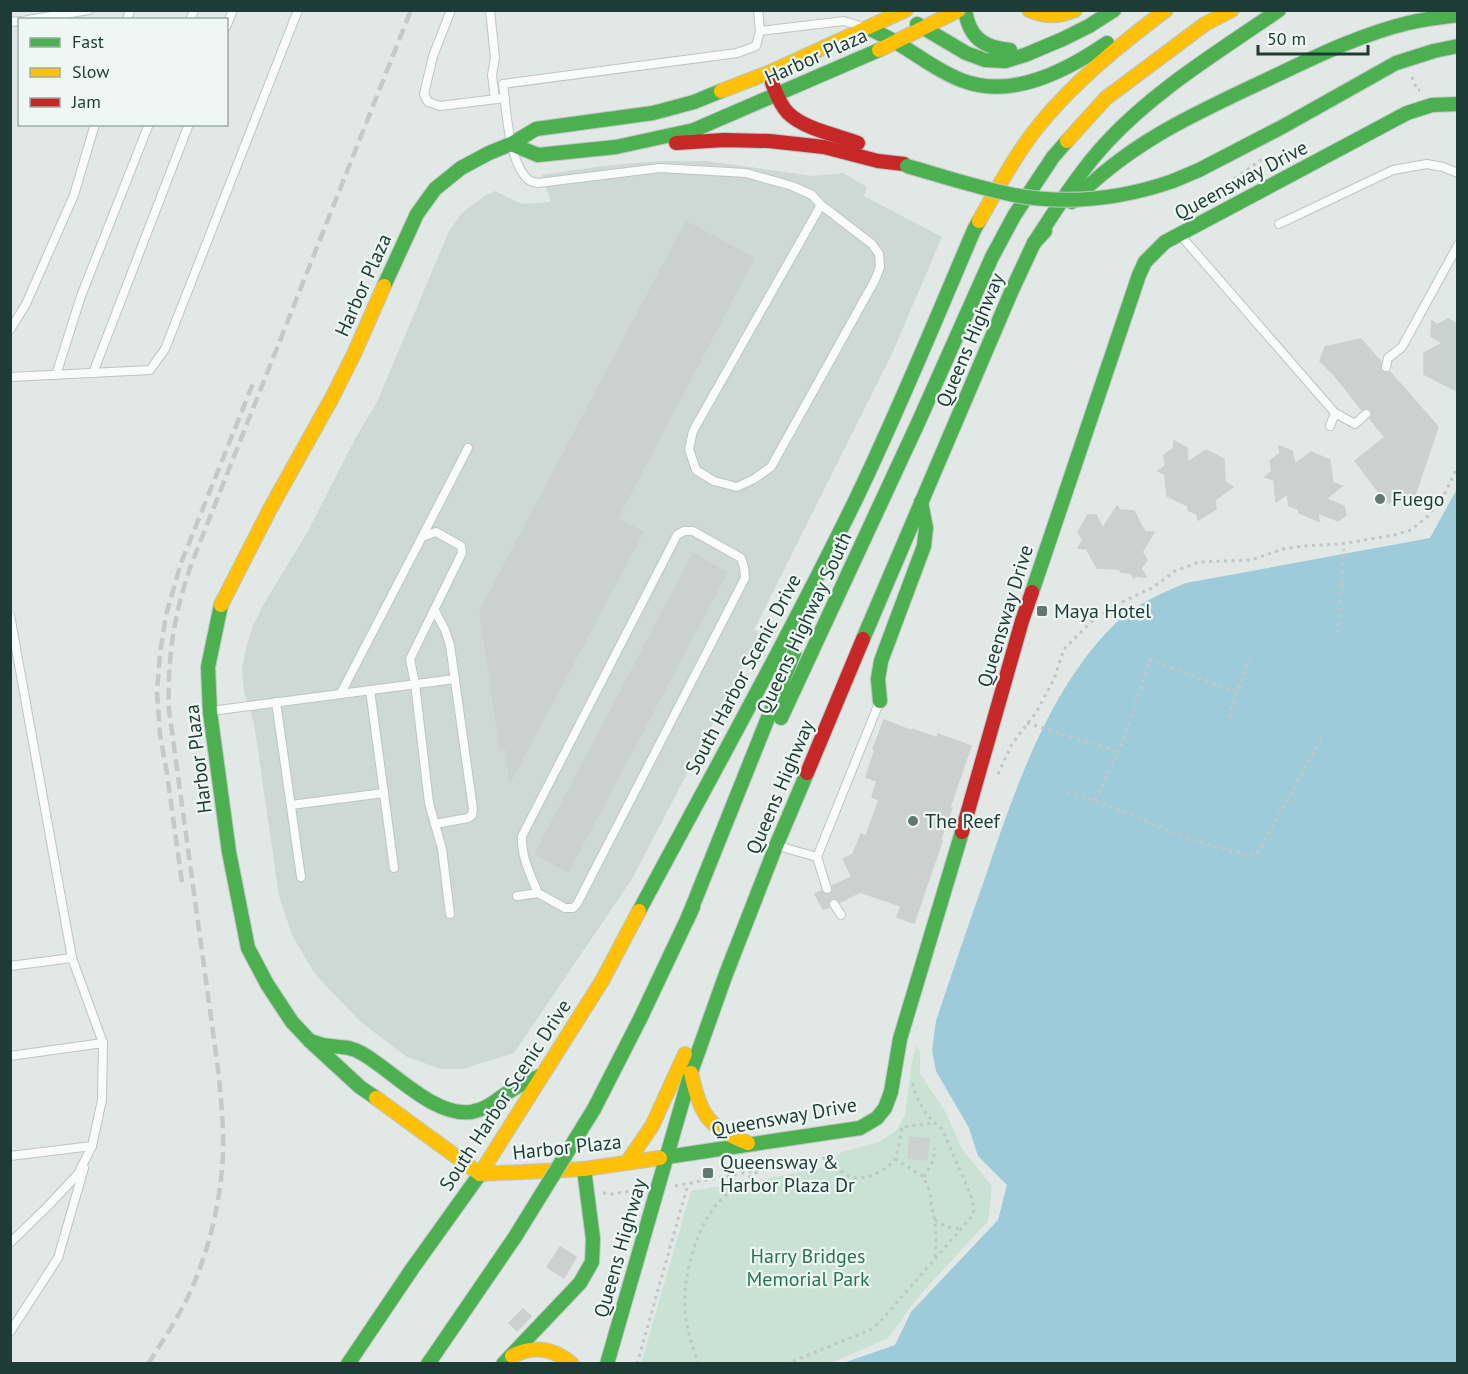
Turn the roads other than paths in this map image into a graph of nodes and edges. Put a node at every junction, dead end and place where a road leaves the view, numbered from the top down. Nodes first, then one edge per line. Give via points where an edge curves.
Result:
1 (89, 10) edge
2 (298, 10) edge
3 (451, 10) edge
4 (490, 10) edge
5 (758, 10) edge
6 (959, 10) edge
7 (965, 10) edge
8 (1029, 10) edge
9 (1075, 10) edge
10 (1114, 10) edge
11 (1151, 10) edge
12 (1166, 10) edge
13 (1232, 10) edge
14 (1279, 10) edge
15 (902, 12) edge
16 (60, 13) edge
17 (1458, 15) edge
18 (36, 18) edge
19 (868, 28) junction
20 (926, 28) junction
21 (760, 32) junction
22 (896, 42) junction
23 (1053, 44) junction
24 (1458, 46) edge
25 (768, 73) junction
26 (777, 95) junction
27 (505, 98) junction
28 (495, 99) junction
29 (1458, 104) edge
30 (94, 126) edge
31 (148, 126) edge
32 (188, 126) edge
33 (511, 144) junction
34 (616, 147) junction
35 (906, 165) junction
36 (1458, 172) edge
37 (821, 205) junction
38 (1279, 224) dead end
39 (1180, 235) junction
40 (1034, 243) junction
41 (1458, 245) edge
42 (10, 330) edge
43 (1386, 367) dead end
44 (93, 373) junction
45 (56, 375) junction
46 (10, 377) edge
47 (1335, 413) junction
48 (1366, 414) dead end
49 (1330, 426) dead end
50 (468, 448) dead end
51 (855, 501) junction
52 (921, 502) junction
53 (422, 537) junction
54 (435, 610) junction
55 (10, 615) edge
56 (455, 679) junction
57 (415, 684) junction
58 (370, 690) junction
59 (341, 693) junction
60 (880, 701) joint
61 (276, 702) junction
62 (210, 712) junction
63 (384, 793) junction
64 (291, 805) junction
65 (435, 824) junction
66 (776, 846) junction
67 (817, 857) junction
68 (394, 868) dead end
69 (301, 877) dead end
70 (827, 889) dead end
71 (538, 892) junction
72 (517, 896) dead end
73 (834, 904) dead end
74 (753, 906) junction
75 (450, 914) dead end
76 (841, 915) dead end
77 (687, 920) junction
78 (72, 958) junction
79 (10, 966) edge
80 (309, 1041) junction
81 (103, 1043) junction
82 (10, 1056) edge
83 (691, 1072) junction
84 (542, 1076) junction
85 (749, 1144) junction
86 (91, 1149) junction
87 (10, 1156) edge
88 (667, 1156) junction
89 (628, 1161) junction
90 (584, 1169) junction
91 (480, 1174) junction
92 (10, 1243) edge
93 (10, 1332) edge
94 (506, 1360) edge
95 (348, 1364) edge
96 (428, 1364) edge
97 (572, 1364) edge
98 (607, 1364) edge

1 - 16 lane
2 - 44 lane via 165,349 150,370
3 - 28 lane via 433,56 424,94 428,102 440,106
4 - 28 lane
5 - 21 lane
6 - 20 main road, Harbor Plaza
7 - 23 main road via 972,34 987,46 1015,50
8 - 9 main road via 1055,17
10 - 23 main road
11 - 22 main road via 1095,52 1045,76 1004,86 973,84 954,77
12 - 51 main road, South Harbor Scenic Drive via 1125,41 1070,92 1040,124 1010,166 974,230
13 - 77 main road, Queens Highway South via 1205,24 1106,98 1053,157 1014,216
14 - 40 main road via 1186,75 1108,142 1078,177
15 - 19 main road, Harbor Plaza
15 - 20 main road
16 - 18 lane
17 - 40 main road via 1425,18 1357,39 1166,129 1095,178
19 - 21 lane via 844,21
19 - 22 main road
19 - 25 main road, Harbor Plaza
20 - 22 main road, Harbor Plaza
20 - 23 main road via 960,50 991,61 1022,57
21 - 27 lane via 756,46 737,53 503,84
22 - 26 main road, Harbor Plaza
24 - 35 main road, bridge via 1396,63 1199,170 1150,190 1103,198 1046,200 991,190
25 - 26 main road
25 - 33 main road, Harbor Plaza via 694,102 653,113 536,129
26 - 34 main road, Harbor Plaza via 694,130
26 - 35 main road via 787,111 807,125 877,150
27 - 28 lane
27 - 33 lane
29 - 39 main road, Queensway Drive via 1414,110
30 - 42 lane via 74,195 26,304
31 - 45 lane via 81,296
32 - 44 lane
33 - 34 main road, Harbor Plaza via 538,155
33 - 37 lane via 519,167 528,180 538,183 660,168 713,171 746,174 792,186 812,195
33 - 62 main road, Harbor Plaza via 461,168 435,189 417,214 333,396 220,607 208,667
34 - 35 main road via 768,141 824,147
36 - 38 lane via 1427,164 1393,170
37 - 37 lane via 693,431 688,449 696,470 714,481 737,487 771,467 875,280 879,254 872,244
39 - 47 lane
39 - 85 main road, Queensway Drive via 1165,242 1145,262 1135,286 1022,621 900,1039 885,1108 860,1128
40 - 52 main road, Queens Highway
41 - 43 lane via 1402,347 1388,358
44 - 45 lane
45 - 46 lane
47 - 48 lane via 1355,424
47 - 49 lane
50 - 53 lane
51 - 77 main road
51 - 84 main road, South Harbor Scenic Drive via 602,981
52 - 60 main road via 926,528 924,546 881,661
52 - 66 main road, Queens Highway
53 - 54 lane via 436,532 461,546 462,554
53 - 59 lane
54 - 56 lane via 450,645
54 - 57 lane via 410,659
55 - 78 lane
56 - 57 lane
56 - 65 lane via 473,809 468,819
57 - 58 lane
57 - 65 lane
58 - 59 lane
58 - 63 lane
59 - 61 lane
60 - 67 lane
61 - 62 lane
61 - 64 lane
62 - 80 main road, Harbor Plaza via 229,852 248,948 278,1003
63 - 64 lane
63 - 68 lane
64 - 69 lane
65 - 75 lane
66 - 67 lane
66 - 74 main road, Queens Highway
67 - 70 lane
71 - 71 lane via 565,908 577,904 745,578 741,558 693,531 677,535 522,836 524,857
71 - 72 lane
73 - 76 lane
74 - 83 main road, Queens Highway
74 - 89 main road via 652,1126
77 - 96 main road, Queens Highway South, bridge via 594,1109 515,1237
78 - 79 lane
78 - 81 lane
80 - 84 main road via 349,1047 364,1054 410,1088 456,1112 492,1105 518,1086
80 - 91 main road, Harbor Plaza via 360,1087
81 - 82 lane
81 - 86 lane via 102,1100
83 - 85 main road via 710,1123
83 - 88 main road, Queens Highway
84 - 91 main road, South Harbor Scenic Drive
85 - 88 main road, Queensway Drive
86 - 87 lane
86 - 92 lane via 78,1174
86 - 93 lane via 58,1258
88 - 89 main road, Harbor Plaza
88 - 98 main road, Queens Highway
89 - 90 main road, Harbor Plaza
90 - 91 main road, Harbor Plaza
90 - 94 main road via 592,1262 580,1283
91 - 95 main road, South Harbor Scenic Drive
94 - 97 main road via 526,1350 548,1350

